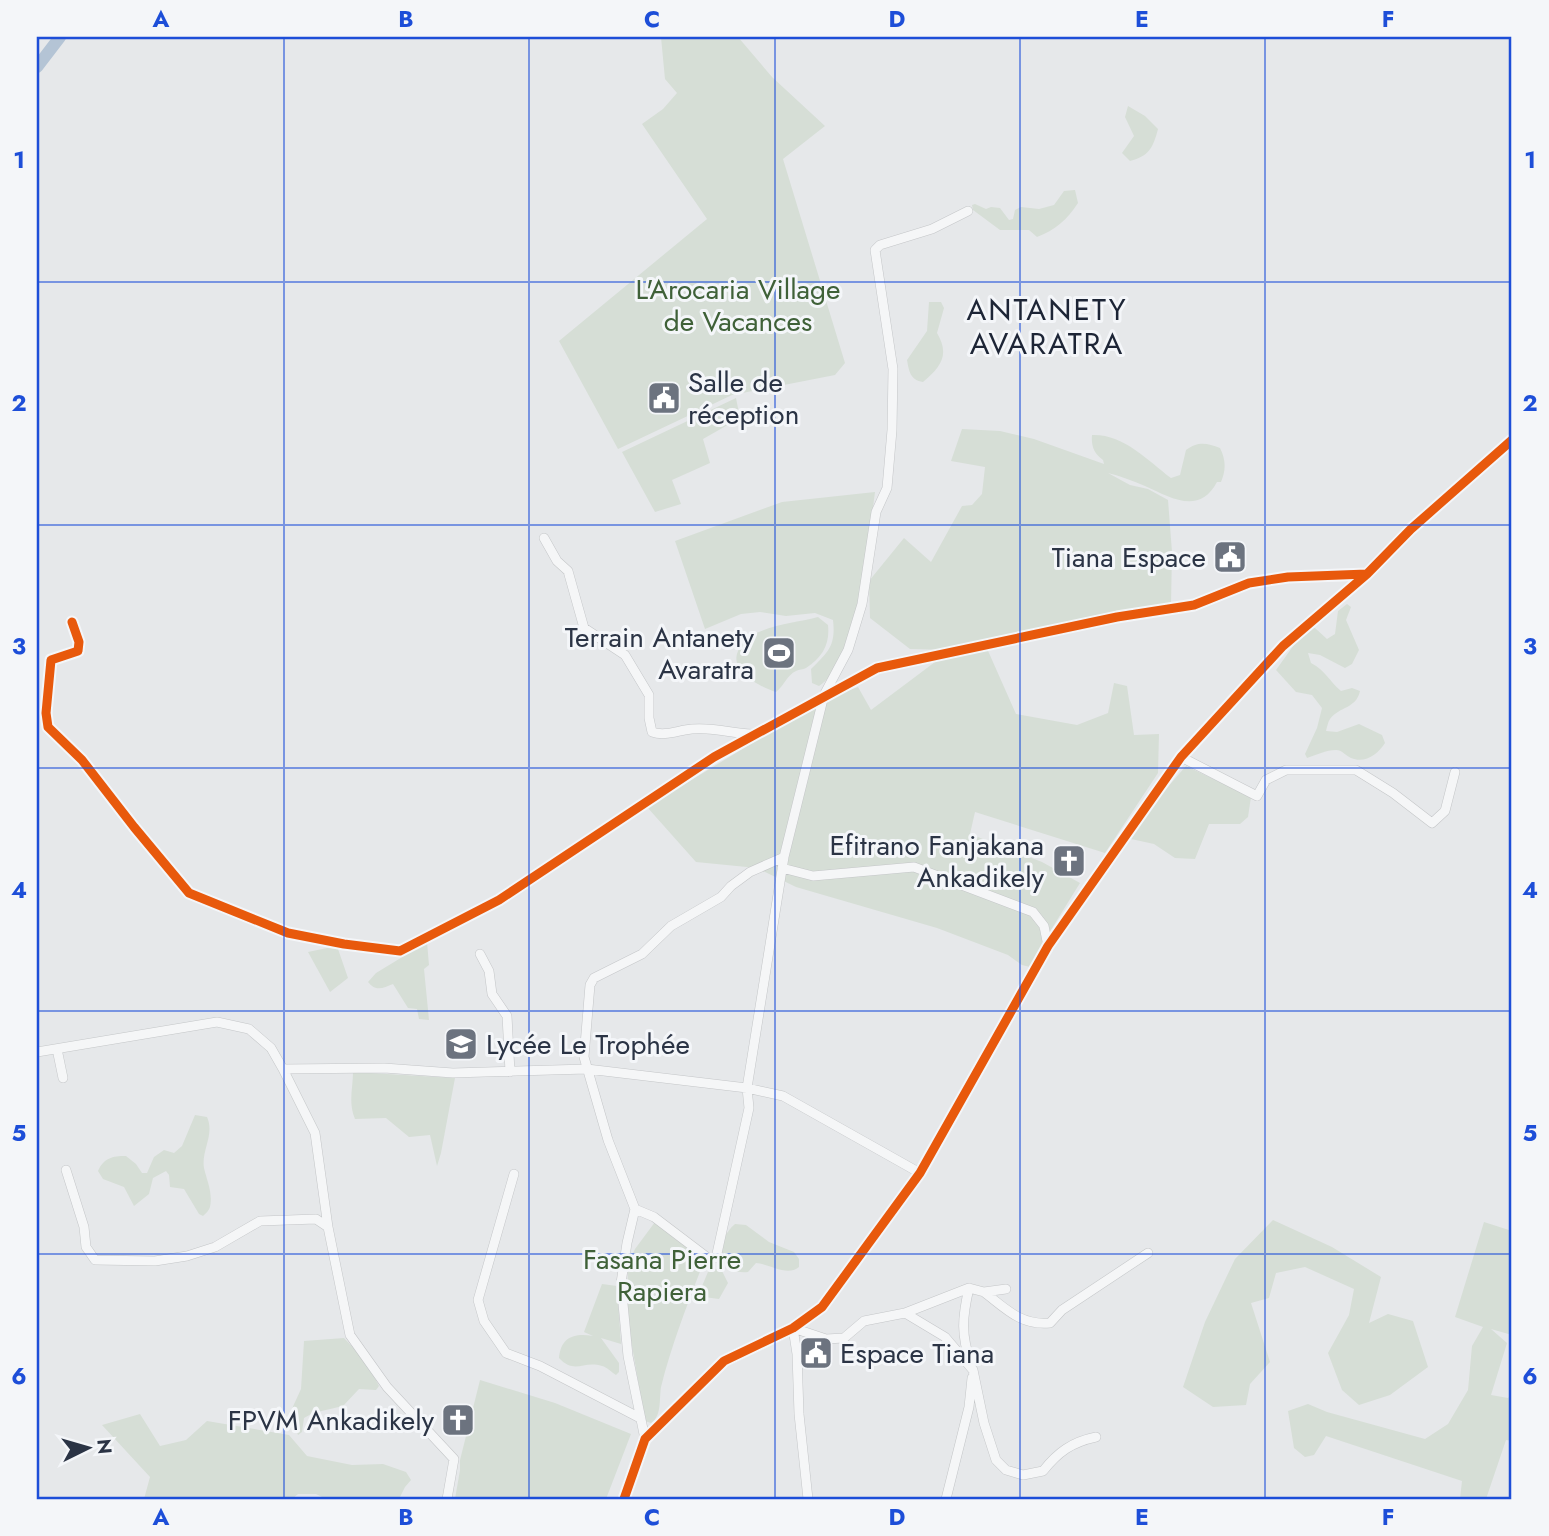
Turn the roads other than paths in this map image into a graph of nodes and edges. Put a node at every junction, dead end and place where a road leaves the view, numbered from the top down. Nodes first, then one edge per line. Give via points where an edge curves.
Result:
1 (968, 211) dead end
2 (1512, 440) edge
3 (544, 538) dead end
4 (1367, 573) junction
5 (72, 622) dead end
6 (824, 695) junction
7 (753, 734) junction
8 (1181, 757) junction
9 (1455, 772) dead end
10 (784, 857) junction
11 (782, 868) junction
12 (1048, 946) junction
13 (481, 954) dead end
14 (57, 1049) junction
15 (37, 1052) edge
16 (283, 1069) junction
17 (587, 1069) junction
18 (510, 1072) junction
19 (63, 1078) dead end
20 (747, 1088) junction
21 (66, 1170) dead end
22 (920, 1173) junction
23 (514, 1174) dead end
24 (635, 1209) junction
25 (328, 1227) junction
26 (1148, 1253) dead end
27 (969, 1288) junction
28 (1006, 1289) dead end
29 (984, 1292) junction
30 (905, 1313) junction
31 (793, 1328) junction
32 (973, 1370) junction
33 (640, 1418) junction
34 (1096, 1437) dead end
35 (645, 1438) junction
36 (447, 1499) edge
37 (624, 1499) edge
38 (808, 1499) edge
39 (946, 1499) edge

1 - 6 street via 875,250 893,369 887,488 876,512 859,615 848,650
2 - 4 street
3 - 7 street via 568,571 584,628 625,655 649,695 652,732 696,729
4 - 6 street via 1249,583 1194,604 877,668
4 - 8 street via 1283,646
5 - 7 street via 78,651 51,660 48,727 82,760 189,893 288,933 344,944 400,951 499,900
6 - 7 street
6 - 10 street
8 - 9 street via 1257,796 1266,780 1286,770 1356,769 1432,823 1445,811
8 - 12 street
10 - 11 street
10 - 17 street via 750,872 721,897 671,926 642,954 594,978 584,1042
11 - 12 street via 813,876 914,867 1033,912 1044,926
11 - 20 street
12 - 22 street
13 - 18 street via 492,994 507,1016
14 - 15 street
14 - 16 street via 217,1022 249,1029 271,1048
14 - 19 street
16 - 18 street
16 - 25 street via 315,1133
17 - 18 street
17 - 20 street
17 - 24 street
20 - 22 street via 783,1096
20 - 24 street via 749,1108 716,1258 708,1258 654,1217
21 - 25 street via 86,1247 94,1260 156,1261 187,1256 215,1247 260,1221 316,1219
22 - 31 street via 822,1307
23 - 33 street via 478,1300 484,1321 506,1353
24 - 33 street via 621,1283
25 - 36 street via 350,1335 387,1387 454,1459
26 - 29 street via 1062,1310 1050,1323 1035,1325 1018,1318
27 - 29 street
27 - 30 street
27 - 32 street via 962,1315 963,1341
28 - 29 street
30 - 31 street via 864,1321 844,1338 825,1339
30 - 32 street via 945,1337
31 - 35 street via 724,1362
31 - 38 street
32 - 34 street via 996,1460 1006,1471 1023,1475 1043,1471 1076,1441
32 - 39 street via 969,1407
33 - 35 street
35 - 37 street

